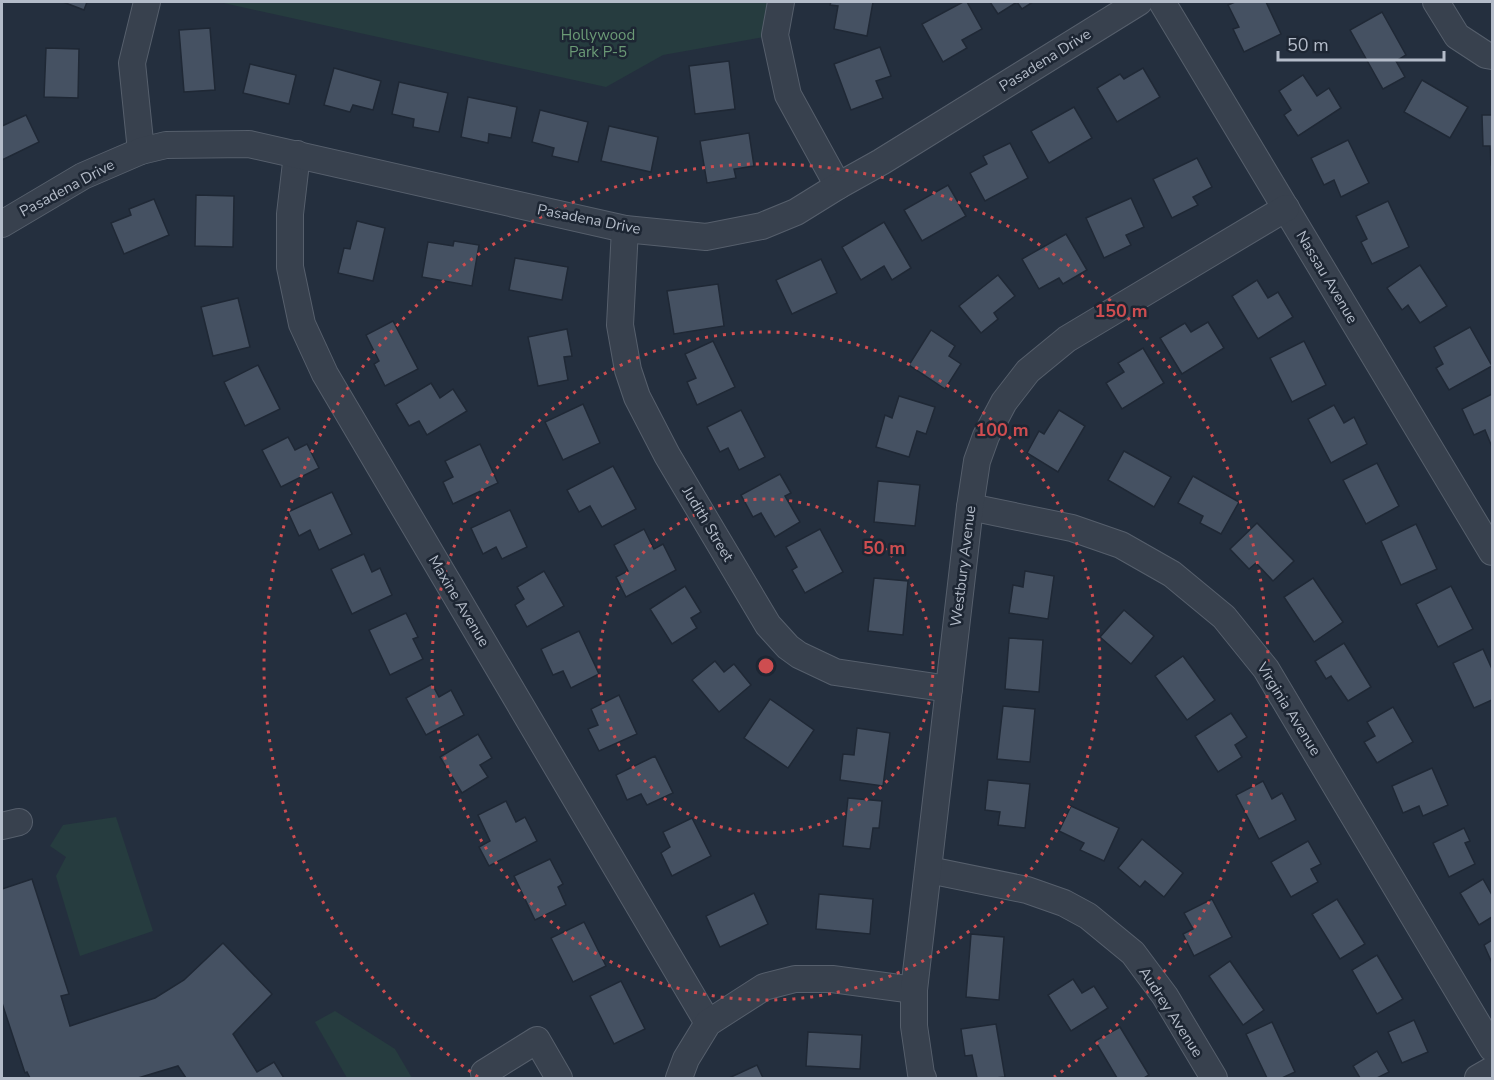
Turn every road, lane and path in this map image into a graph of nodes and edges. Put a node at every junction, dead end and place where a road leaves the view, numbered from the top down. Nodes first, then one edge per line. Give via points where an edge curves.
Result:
1 (147, 2) edge
2 (781, 2) edge
3 (1139, 2) edge
4 (1162, 2) edge
5 (1436, 2) edge
6 (1492, 56) edge
7 (141, 151) junction
8 (297, 154) junction
9 (838, 186) junction
10 (1286, 208) junction
11 (2, 224) edge
12 (625, 229) junction
13 (970, 507) junction
14 (1492, 552) edge
15 (949, 689) junction
16 (928, 870) junction
17 (914, 990) junction
18 (708, 1023) junction
19 (1492, 1048) edge
20 (1492, 1070) edge
21 (487, 1078) edge
22 (559, 1078) edge
23 (679, 1078) edge
24 (923, 1078) edge
25 (1214, 1078) edge
26 (1478, 1078) edge

1 - 7 street via 132,63
2 - 9 street via 775,35 788,95
3 - 9 street, Pasadena Drive
4 - 10 street, Nassau Avenue
5 - 6 street via 1457,36
7 - 8 street, Pasadena Drive via 166,144 249,144
7 - 11 street, Pasadena Drive via 83,176
8 - 12 street, Pasadena Drive
8 - 18 street, Maxine Avenue via 290,214 290,267 302,324 325,374
9 - 12 street, Pasadena Drive via 796,212 762,226 706,237
10 - 13 street, Westbury Avenue via 1067,339 1028,371 1004,402 986,436 977,461
10 - 14 street, Nassau Avenue
12 - 15 street, Judith Street via 620,325 637,397 768,625 799,655 835,672
13 - 15 street, Westbury Avenue
13 - 19 street, Virginia Avenue via 1072,528 1121,545 1172,574 1224,617 1266,669
15 - 16 street, Westbury Avenue
16 - 17 street, Westbury Avenue
16 - 25 street, Audrey Avenue via 1027,890 1088,916 1132,953 1165,996
17 - 18 street via 832,979 795,979 764,987
17 - 24 street, Westbury Avenue via 914,1026
18 - 23 street
20 - 26 street
21 - 22 street via 483,1073 537,1040

